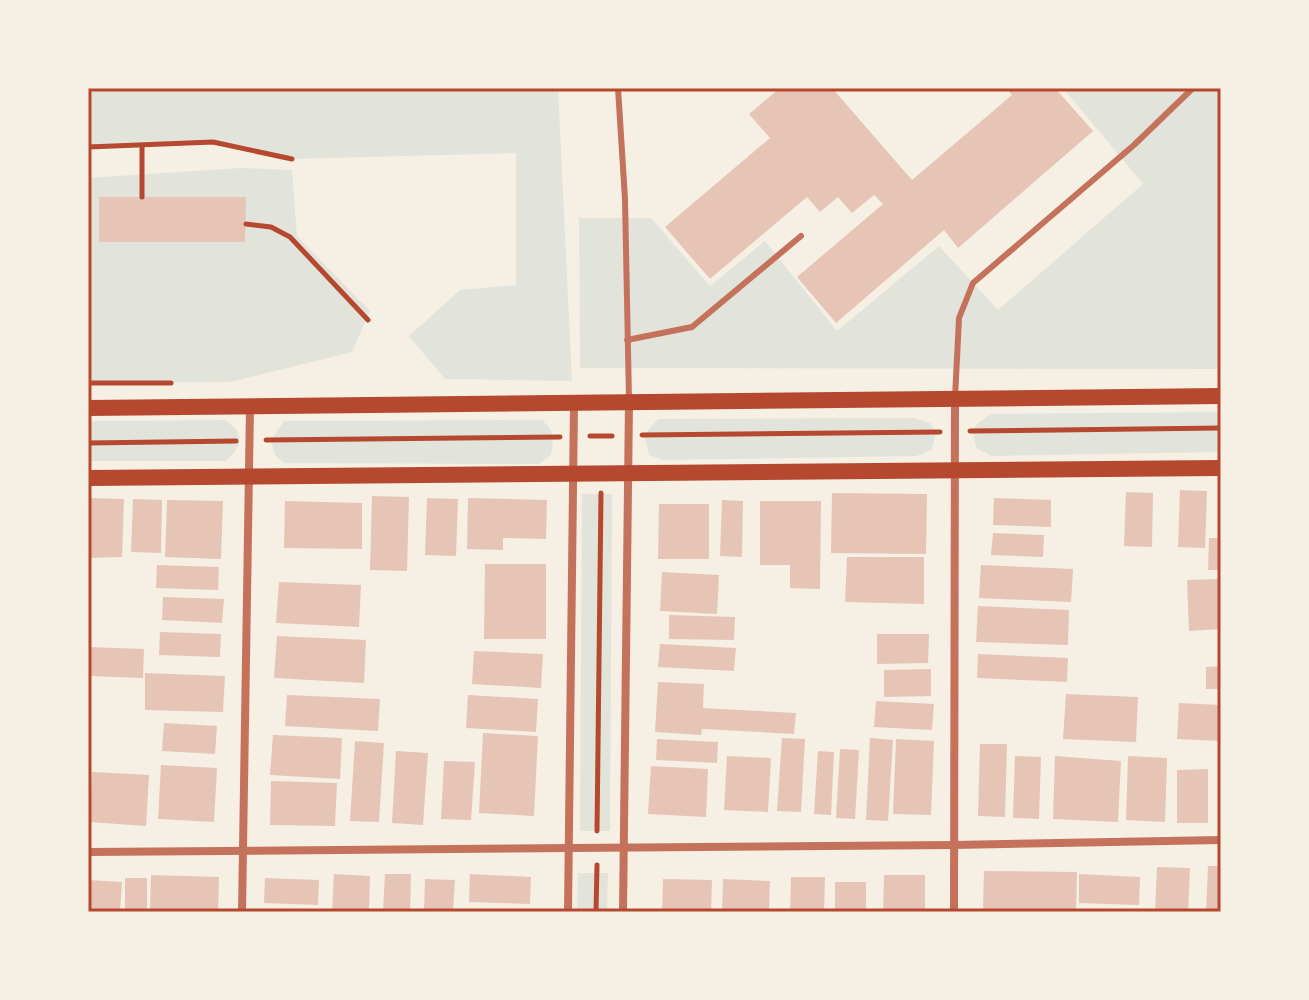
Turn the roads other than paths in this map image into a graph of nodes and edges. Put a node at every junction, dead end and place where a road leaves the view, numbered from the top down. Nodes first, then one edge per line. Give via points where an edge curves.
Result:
1 (618, 88) edge
2 (1193, 88) edge
3 (801, 236) dead end
4 (627, 340) junction
5 (1221, 396) edge
6 (955, 399) junction
7 (574, 402) junction
8 (629, 402) junction
9 (250, 406) junction
10 (88, 408) edge
11 (1221, 468) edge
12 (955, 470) junction
13 (628, 473) junction
14 (574, 474) junction
15 (249, 477) junction
16 (88, 478) edge
17 (1221, 840) edge
18 (954, 845) junction
19 (569, 848) junction
20 (623, 848) junction
21 (243, 850) junction
22 (88, 852) edge
23 (242, 912) edge
24 (568, 912) edge
25 (623, 912) edge
26 (954, 912) edge

1 - 4 lane
2 - 6 lane via 973,283 959,318
3 - 4 lane via 692,327
4 - 8 lane
5 - 6 main road
6 - 8 main road
6 - 12 street
7 - 8 main road
7 - 9 main road
7 - 14 street
8 - 13 street
9 - 10 main road
9 - 15 street
11 - 12 main road
12 - 13 main road
12 - 18 street
13 - 14 main road
13 - 20 street
14 - 15 main road
14 - 19 street
15 - 16 main road
15 - 21 street
17 - 18 street
18 - 20 street
18 - 26 street
19 - 20 street
19 - 21 street
19 - 24 street
20 - 25 street
21 - 22 street
21 - 23 street

